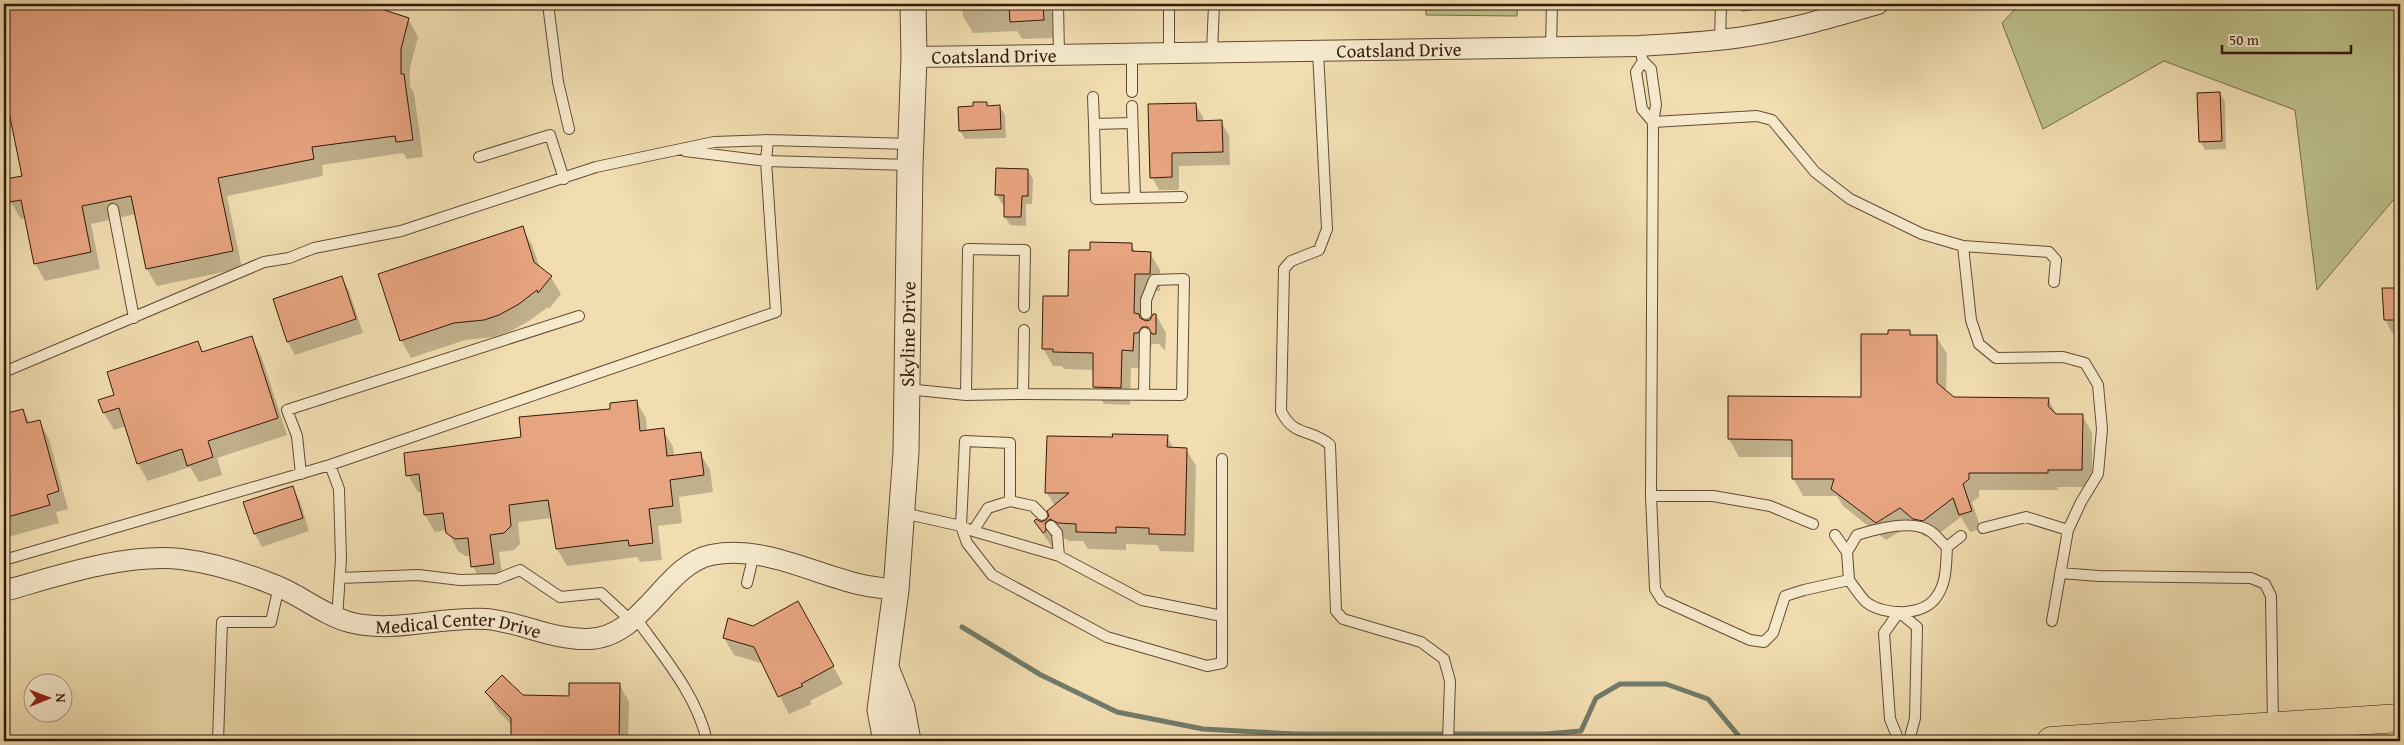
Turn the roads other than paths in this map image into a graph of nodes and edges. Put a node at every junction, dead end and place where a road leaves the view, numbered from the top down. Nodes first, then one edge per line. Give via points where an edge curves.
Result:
1 (548, 4) edge
2 (913, 4) edge
3 (1058, 4) edge
4 (1169, 4) edge
5 (1214, 4) edge
6 (1552, 4) edge
7 (1720, 4) edge
8 (1878, 4) edge
9 (1720, 40) junction
10 (1551, 47) junction
11 (1318, 51) junction
12 (1212, 52) junction
13 (1132, 53) junction
14 (1168, 53) junction
15 (1641, 53) junction
16 (1059, 54) junction
17 (914, 56) junction
18 (1132, 92) dead end
19 (1093, 97) dead end
20 (1132, 106) dead end
21 (1653, 122) junction
22 (1132, 123) junction
23 (1094, 124) junction
24 (569, 129) dead end
25 (768, 140) junction
26 (682, 150) junction
27 (910, 155) junction
28 (479, 157) dead end
29 (766, 160) junction
30 (564, 179) junction
31 (1182, 197) dead end
32 (1135, 198) junction
33 (113, 209) dead end
34 (1963, 246) junction
35 (2054, 282) dead end
36 (1024, 307) dead end
37 (1146, 314) dead end
38 (579, 316) dead end
39 (134, 318) junction
40 (1024, 330) dead end
41 (1145, 334) dead end
42 (4, 372) edge
43 (907, 389) junction
44 (1023, 394) junction
45 (966, 395) junction
46 (1144, 395) junction
47 (1222, 459) dead end
48 (330, 465) junction
49 (301, 474) junction
50 (1651, 496) junction
51 (1010, 501) junction
52 (903, 513) junction
53 (1042, 515) dead end
54 (1813, 524) dead end
55 (961, 526) junction
56 (1051, 526) dead end
57 (1983, 528) dead end
58 (973, 530) junction
59 (2068, 530) junction
60 (1835, 535) dead end
61 (1961, 536) dead end
62 (1947, 547) junction
63 (1847, 552) junction
64 (754, 554) junction
65 (1059, 556) junction
66 (4, 560) edge
67 (2060, 573) junction
68 (340, 578) junction
69 (1849, 580) junction
70 (748, 583) dead end
71 (279, 586) junction
72 (896, 590) junction
73 (4, 591) edge
74 (1899, 612) junction
75 (1222, 616) junction
76 (337, 618) junction
77 (633, 619) junction
78 (2052, 620) dead end
79 (884, 663) junction
80 (2400, 718) edge
81 (2274, 726) junction
82 (218, 741) edge
83 (707, 741) edge
84 (886, 741) edge
85 (908, 741) edge
86 (1448, 741) edge
87 (1899, 741) edge
88 (1909, 741) edge
89 (2051, 741) edge

1 - 24 lane via 558,82
2 - 17 street, Skyline Drive
3 - 16 lane
4 - 14 lane
5 - 12 lane
6 - 10 lane
7 - 9 lane
8 - 9 street, Coatsland Drive via 1805,25
9 - 15 street, Coatsland Drive
10 - 11 street, Coatsland Drive
10 - 15 street, Coatsland Drive
11 - 12 street, Coatsland Drive
11 - 86 lane via 1327,229 1319,250 1291,261 1284,269 1281,411 1287,424 1323,438 1330,445 1336,611 1343,619 1421,642 1444,659 1450,681
12 - 14 street, Coatsland Drive
13 - 14 street, Coatsland Drive
13 - 16 street, Coatsland Drive
13 - 18 lane
15 - 21 lane via 1651,68 1656,105
15 - 21 lane via 1636,72 1642,109
16 - 17 street, Coatsland Drive
17 - 27 street, Skyline Drive
19 - 23 lane
20 - 22 lane
21 - 34 lane via 1757,116 1772,120 1815,172 1850,199 1922,234
21 - 50 lane
22 - 23 lane
22 - 32 lane
23 - 32 lane via 1096,199
25 - 26 lane via 714,142
25 - 27 lane
25 - 29 lane
26 - 29 lane
26 - 30 lane via 596,168
27 - 29 lane
27 - 43 street, Skyline Drive
28 - 30 lane via 550,135
29 - 48 lane via 776,312
30 - 39 lane via 401,231 314,248 289,258 264,262
31 - 32 lane
33 - 39 lane
34 - 35 lane via 2050,252 2056,260
34 - 59 lane via 1971,320 1979,344 1996,358 2063,356 2085,363 2098,385 2102,429 2098,474
36 - 45 lane via 1025,250 968,249
37 - 46 lane via 1146,300 1154,280 1184,279 1182,395
38 - 49 lane via 287,410 297,436
39 - 42 lane
40 - 44 lane
41 - 46 lane
43 - 45 lane
43 - 52 street, Skyline Drive
44 - 45 lane
44 - 46 lane
47 - 75 lane
48 - 49 lane
48 - 68 lane via 339,488
49 - 66 lane
50 - 54 lane via 1713,496 1770,506
50 - 69 lane via 1655,589 1662,600 1750,640 1764,642 1772,633 1785,596
51 - 53 lane via 1033,506
51 - 55 lane via 1010,443 965,441
51 - 58 lane via 988,508
52 - 55 lane
52 - 72 street, Skyline Drive
55 - 58 lane
55 - 75 lane via 967,543 992,575 1107,637 1207,666 1222,663
56 - 65 lane via 1057,534
57 - 59 lane via 2026,518
58 - 65 lane
59 - 67 lane
60 - 63 lane
61 - 62 lane
62 - 63 lane via 1929,530 1905,526 1879,528 1858,535
62 - 74 lane via 1945,576 1937,598 1919,610
63 - 69 lane
64 - 70 lane
64 - 72 street, Medical Center Drive via 859,584
64 - 77 street, Medical Center Drive via 708,556 685,568
65 - 75 lane via 1142,600
67 - 78 lane
67 - 81 lane via 2251,578 2265,584 2272,596
68 - 76 lane
68 - 77 lane via 418,575 497,579 520,570 560,597 601,593
69 - 74 lane via 1866,602 1882,611
71 - 73 street, Medical Center Drive via 230,568 179,559 136,559 63,574
71 - 76 street, Medical Center Drive
71 - 82 lane via 271,622 222,622
72 - 79 street, Skyline Drive
74 - 87 lane via 1884,633 1890,719
74 - 88 lane via 1917,627 1914,718
76 - 77 street, Medical Center Drive via 367,626 393,627 485,619 514,623 567,639 591,639 612,634
77 - 83 lane via 679,677
79 - 84 street, Skyline Drive via 880,710
79 - 85 street via 902,708
80 - 81 main road
81 - 89 main road

